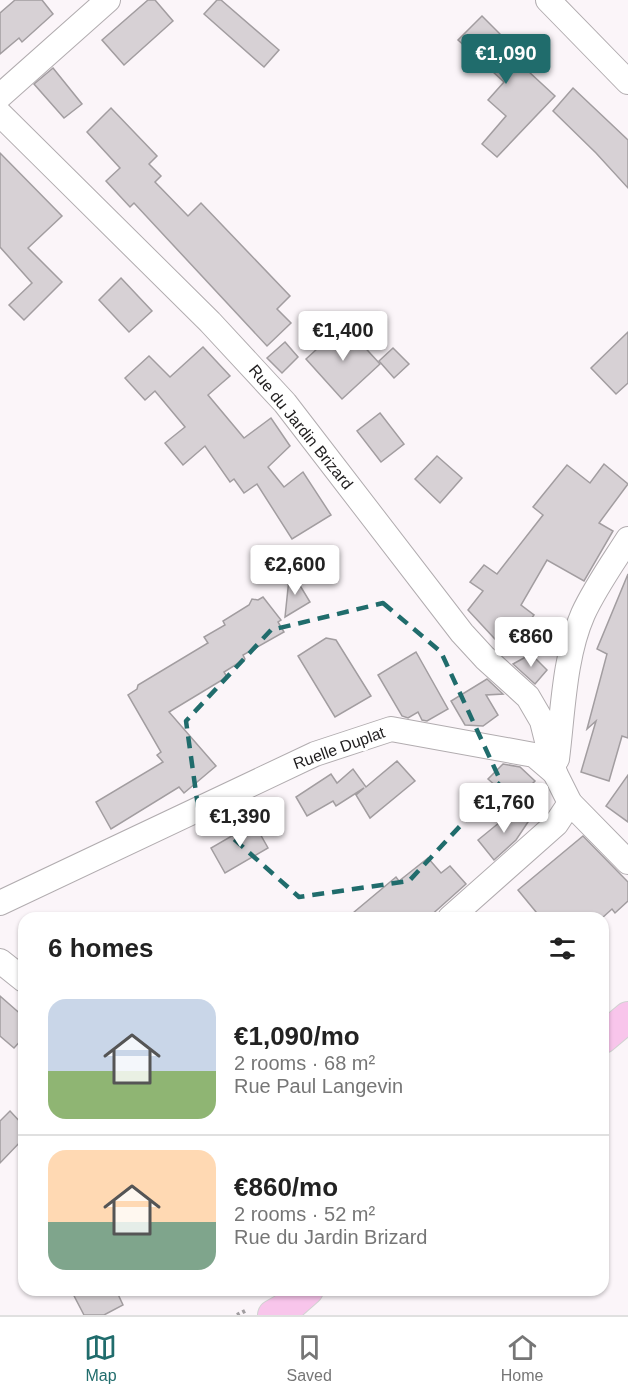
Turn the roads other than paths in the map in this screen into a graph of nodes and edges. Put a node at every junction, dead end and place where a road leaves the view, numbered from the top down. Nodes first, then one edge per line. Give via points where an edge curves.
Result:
1 (108, 0) edge
2 (548, 0) edge
3 (628, 81) edge
4 (0, 96) edge
5 (0, 114) edge
6 (628, 540) edge
7 (555, 773) junction
8 (570, 802) junction
9 (628, 862) edge
10 (0, 903) edge
11 (457, 912) edge
12 (0, 961) edge
13 (18, 975) edge
14 (628, 1017) edge
15 (609, 1033) edge

1 - 4 street
2 - 3 street
5 - 7 street, Rue du Jardin Brizard via 210,322 285,403 462,633 528,697 542,721
6 - 7 street via 582,615 571,649
7 - 8 street
7 - 10 street, Ruelle Duplat via 534,755 391,729 315,754
8 - 9 street
8 - 11 street via 556,824
12 - 13 street
14 - 15 main road

